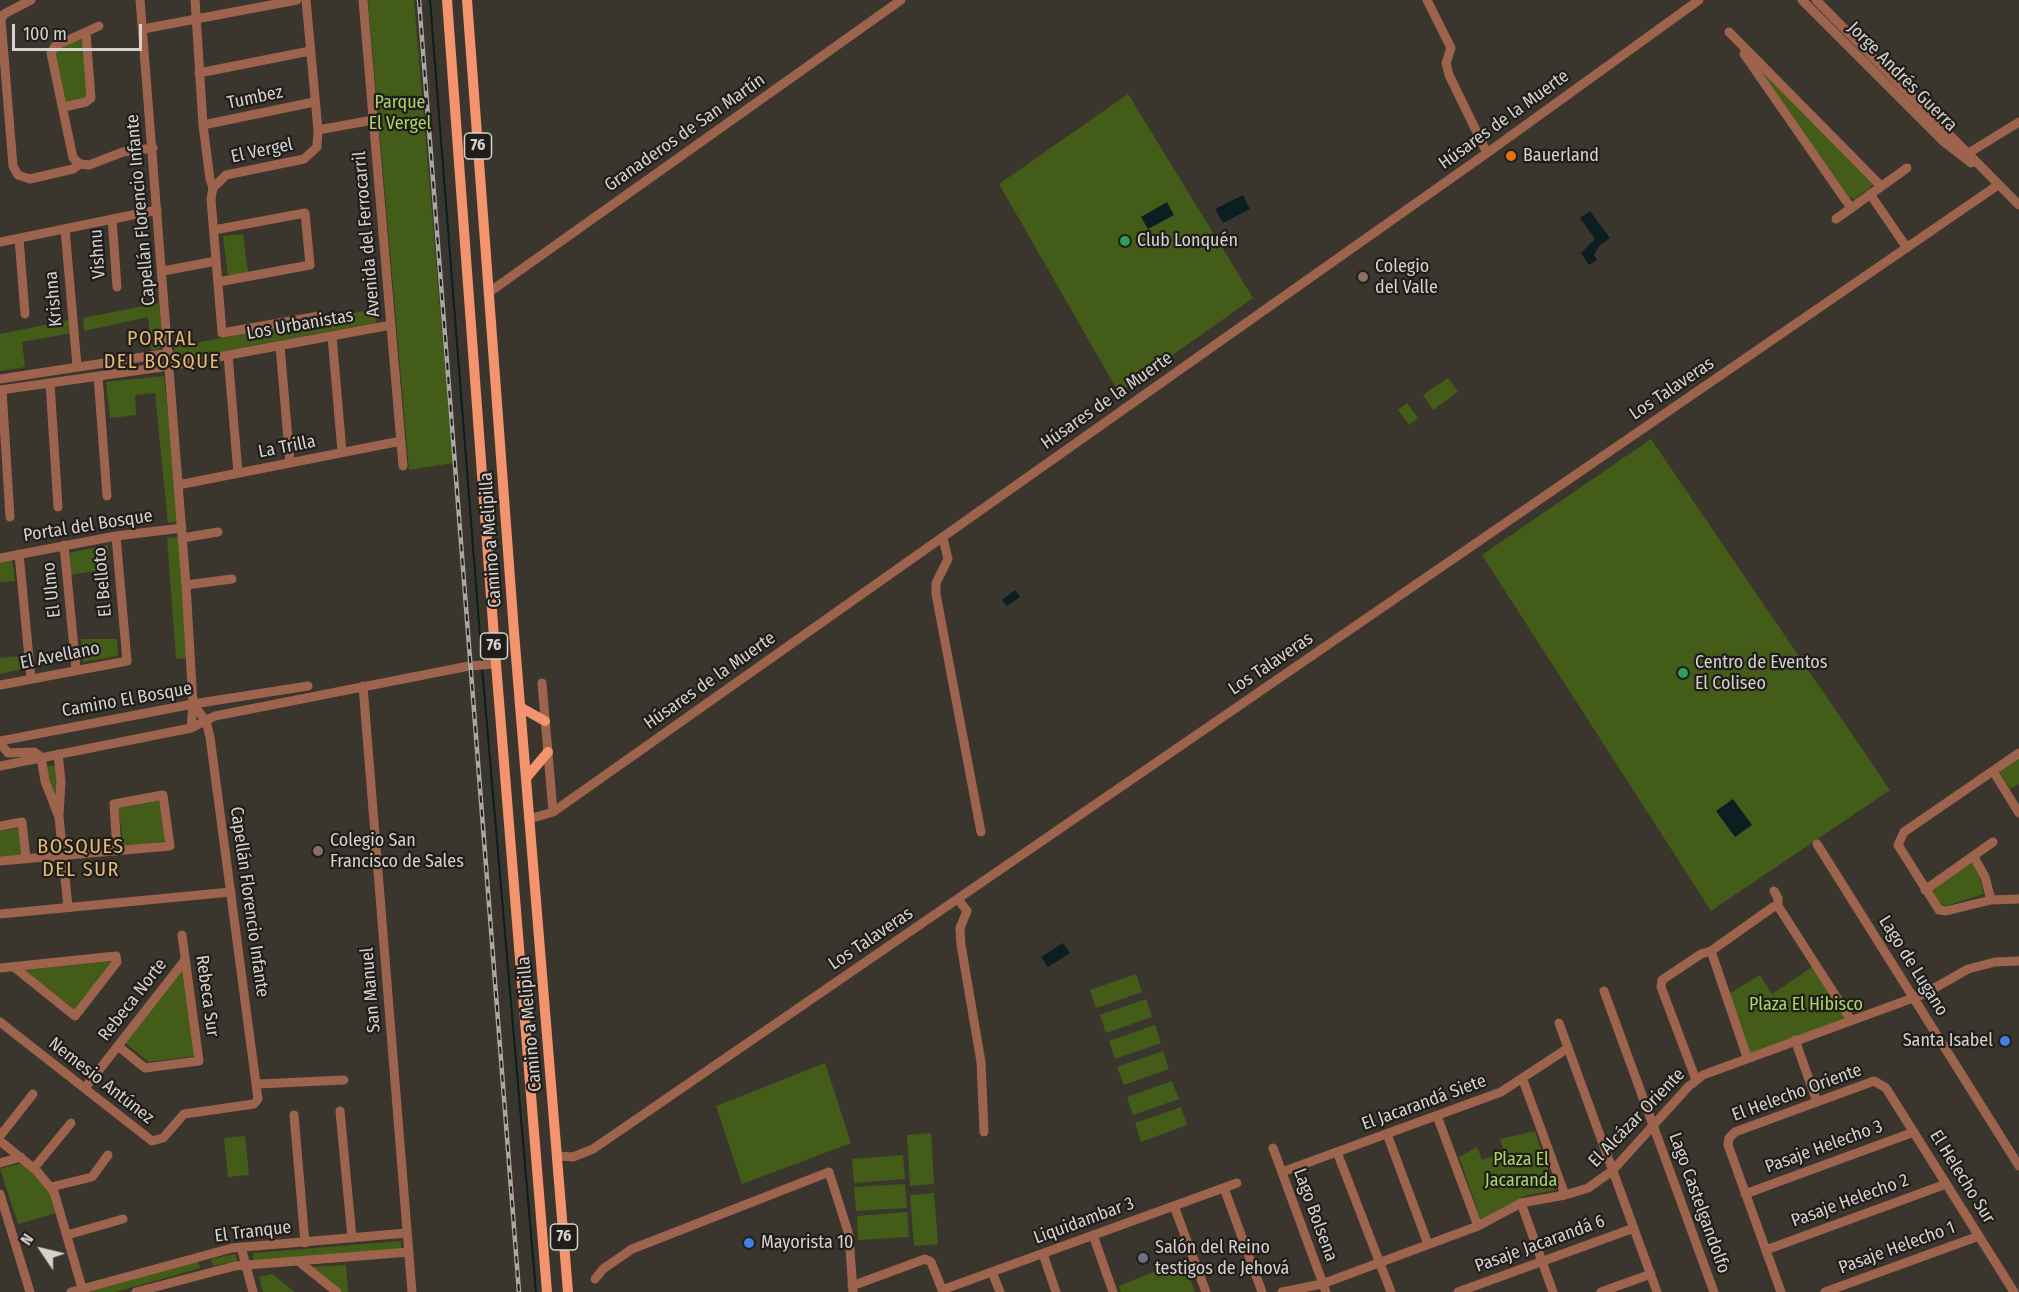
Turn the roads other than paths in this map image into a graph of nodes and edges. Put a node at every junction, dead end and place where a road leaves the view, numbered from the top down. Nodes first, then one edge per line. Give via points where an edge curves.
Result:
1 (31, 0) edge
2 (140, 0) edge
3 (195, 0) edge
4 (297, 0) edge
5 (306, 0) edge
6 (363, 0) edge
7 (447, 0) edge
8 (467, 0) edge
9 (901, 0) edge
10 (1427, 0) edge
11 (1699, 0) edge
12 (1802, 0) edge
13 (1816, 0) edge
14 (196, 20) junction
15 (99, 26) dead end
16 (143, 29) junction
17 (86, 33) junction
18 (310, 51) junction
19 (199, 73) junction
20 (314, 102) junction
21 (64, 107) junction
22 (373, 120) junction
23 (2019, 122) edge
24 (202, 125) junction
25 (318, 130) junction
26 (153, 148) junction
27 (1487, 153) junction
28 (1967, 154) junction
29 (80, 164) junction
30 (1907, 168) dead end
31 (1984, 170) junction
32 (1998, 185) junction
33 (1881, 186) junction
34 (213, 188) junction
35 (1870, 194) junction
36 (2019, 205) edge
37 (1851, 208) junction
38 (157, 210) junction
39 (112, 219) junction
40 (1836, 219) dead end
41 (64, 229) junction
42 (214, 231) junction
43 (19, 238) junction
44 (0, 242) edge
45 (1907, 248) junction
46 (216, 261) junction
47 (163, 271) junction
48 (218, 282) junction
49 (117, 287) dead end
50 (488, 293) junction
51 (25, 314) dead end
52 (319, 316) dead end
53 (392, 325) junction
54 (332, 336) junction
55 (280, 346) junction
56 (169, 353) junction
57 (228, 355) junction
58 (77, 366) junction
59 (169, 366) junction
60 (98, 376) junction
61 (0, 379) edge
62 (50, 383) junction
63 (1, 390) edge
64 (402, 441) junction
65 (342, 452) junction
66 (290, 463) junction
67 (404, 466) dead end
68 (238, 473) junction
69 (178, 485) junction
70 (106, 496) dead end
71 (58, 507) dead end
72 (10, 517) dead end
73 (218, 532) dead end
74 (182, 533) junction
75 (116, 536) junction
76 (943, 538) junction
77 (64, 544) junction
78 (19, 554) junction
79 (0, 558) edge
80 (232, 579) dead end
81 (186, 585) junction
82 (127, 661) joint
83 (491, 664) junction
84 (76, 669) junction
85 (31, 678) junction
86 (542, 683) dead end
87 (0, 685) edge
88 (308, 686) dead end
89 (363, 686) junction
90 (261, 693) junction
91 (283, 702) junction
92 (193, 704) junction
93 (520, 707) junction
94 (545, 721) junction
95 (206, 722) junction
96 (191, 728) junction
97 (0, 742) edge
98 (548, 752) junction
99 (2019, 753) edge
100 (4, 754) edge
101 (58, 754) junction
102 (41, 757) junction
103 (0, 766) edge
104 (1993, 771) junction
105 (526, 778) junction
106 (553, 812) junction
107 (2019, 813) edge
108 (59, 817) junction
109 (529, 819) junction
110 (0, 826) edge
111 (981, 831) dead end
112 (1993, 842) dead end
113 (1818, 844) dead end
114 (117, 851) junction
115 (62, 855) junction
116 (1974, 857) junction
117 (26, 858) junction
118 (0, 861) edge
119 (1925, 890) junction
120 (1774, 891) dead end
121 (231, 892) junction
122 (958, 899) junction
123 (2019, 899) edge
124 (1991, 900) junction
125 (1778, 906) junction
126 (68, 907) junction
127 (0, 914) edge
128 (182, 935) dead end
129 (1711, 951) junction
130 (185, 960) junction
131 (2019, 961) edge
132 (14, 967) junction
133 (0, 968) edge
134 (1604, 991) dead end
135 (1913, 998) junction
136 (1851, 1020) junction
137 (0, 1022) edge
138 (1559, 1023) dead end
139 (1795, 1040) junction
140 (118, 1046) junction
141 (1568, 1048) junction
142 (1747, 1057) junction
143 (344, 1080) dead end
144 (1523, 1080) junction
145 (1696, 1080) junction
146 (1879, 1082) joint
147 (258, 1084) junction
148 (85, 1088) junction
149 (33, 1094) dead end
150 (1817, 1102) junction
151 (250, 1105) joint
152 (340, 1111) dead end
153 (294, 1114) dead end
154 (1437, 1116) junction
155 (70, 1123) dead end
156 (1653, 1126) junction
157 (984, 1132) dead end
158 (1914, 1132) junction
159 (1387, 1134) junction
160 (0, 1138) edge
161 (1274, 1148) dead end
162 (1337, 1152) junction
163 (108, 1155) dead end
164 (558, 1156) junction
165 (21, 1157) junction
166 (537, 1157) junction
167 (0, 1163) edge
168 (2019, 1166) edge
169 (34, 1168) junction
170 (1612, 1171) junction
171 (1282, 1173) junction
172 (559, 1181) junction
173 (1237, 1183) dead end
174 (538, 1184) junction
175 (1946, 1184) junction
176 (51, 1187) junction
177 (1224, 1188) junction
178 (0, 1194) edge
179 (1745, 1194) junction
180 (1565, 1195) junction
181 (1521, 1203) junction
182 (1174, 1206) junction
183 (123, 1220) dead end
184 (1478, 1226) junction
185 (1634, 1228) junction
186 (407, 1233) junction
187 (67, 1235) junction
188 (1094, 1235) junction
189 (1979, 1236) junction
190 (352, 1238) junction
191 (305, 1243) junction
192 (1428, 1244) junction
193 (241, 1247) junction
194 (1766, 1250) junction
195 (409, 1252) junction
196 (1043, 1254) junction
197 (202, 1255) junction
198 (1542, 1261) junction
199 (298, 1262) junction
200 (1379, 1262) junction
201 (245, 1264) junction
202 (206, 1272) junction
203 (992, 1272) junction
204 (1651, 1274) junction
205 (595, 1279) dead end
206 (82, 1288) junction
207 (1324, 1288) edge
208 (853, 1289) edge
209 (942, 1291) edge
210 (30, 1292) edge
211 (70, 1292) edge
212 (136, 1292) edge
213 (253, 1292) edge
214 (337, 1292) edge
215 (412, 1292) edge
216 (547, 1292) edge
217 (568, 1292) edge
218 (1000, 1292) edge
219 (1056, 1292) edge
220 (1113, 1292) edge
221 (1206, 1292) edge
222 (1262, 1292) edge
223 (1282, 1292) edge
224 (1391, 1292) edge
225 (1458, 1292) edge
226 (1553, 1292) edge
227 (1601, 1292) edge
228 (1657, 1292) edge
229 (1714, 1292) edge
230 (1781, 1292) edge
231 (1825, 1292) edge
232 (2014, 1292) edge

1 - 29 street via 7,12 1,20 14,166 18,175 30,179
2 - 16 street, Capellán Florencio Infante
3 - 14 street
4 - 14 street
5 - 18 street
6 - 22 street, Avenida del Ferrocarril
7 - 83 main road, Camino a Melipilla / 76
8 - 50 main road, Camino a Melipilla / 76
9 - 50 street, Granaderos de San Martín
10 - 27 street via 1451,48 1446,63 1449,75
11 - 27 street, Húsares de la Muerte
12 - 31 street, Jorge Andrés Guerra via 1944,142
13 - 28 street, Jorge Andrés Guerra
14 - 16 street
14 - 19 street
15 - 17 street
16 - 26 street, Capellán Florencio Infante
17 - 21 street via 91,98
17 - 21 street via 52,50 59,100
18 - 19 street
18 - 20 street
19 - 24 street
20 - 24 street, Tumbez
20 - 25 street
21 - 29 street via 73,158
22 - 25 street
22 - 53 street, Avenida del Ferrocarril
23 - 28 street
24 - 34 street
25 - 34 street, El Vergel via 317,147 304,159 226,175
26 - 29 street
26 - 38 street, Capellán Florencio Infante
27 - 76 street, Húsares de la Muerte
28 - 31 street, Jorge Andrés Guerra
30 - 33 street
31 - 32 street, Jorge Andrés Guerra
32 - 36 street, Jorge Andrés Guerra
32 - 45 street, Los Talaveras
33 - 35 street
33 - 37 street via 1729,32
34 - 42 street
35 - 37 street
35 - 45 street
37 - 40 street
38 - 39 street
38 - 47 street, Capellán Florencio Infante
39 - 41 street
39 - 49 street, Vishnu
41 - 43 street
41 - 58 street, Krishna
42 - 46 street
42 - 48 street via 305,213 310,265
43 - 44 street
43 - 51 street
45 - 122 street, Los Talaveras
46 - 47 street
46 - 48 street
47 - 56 street, Capellán Florencio Infante
48 - 52 street via 222,333
50 - 93 main road, Camino a Melipilla / 76
53 - 54 street, Los Urbanistas
53 - 64 street, Avenida del Ferrocarril
54 - 55 street, Los Urbanistas
54 - 65 street
55 - 57 street, Los Urbanistas
55 - 66 street
56 - 58 street
56 - 59 street, Capellán Florencio Infante
57 - 59 street, Los Urbanistas
57 - 68 street
58 - 61 street
59 - 60 street, Los Urbanistas
59 - 69 street, Capellán Florencio Infante
60 - 62 street, Los Urbanistas
60 - 70 street
62 - 63 street, Los Urbanistas
62 - 71 street
63 - 72 street
64 - 65 street, La Trilla
64 - 67 street, Avenida del Ferrocarril
65 - 66 street, La Trilla
66 - 68 street, La Trilla
68 - 69 street, La Trilla
69 - 74 street, Capellán Florencio Infante
73 - 74 street, Portal del Bosque
74 - 75 street, Portal del Bosque
74 - 81 street, Capellán Florencio Infante
75 - 77 street, Portal del Bosque
75 - 82 street, El Belloto
76 - 106 street, Húsares de la Muerte
76 - 111 street via 948,559 936,583 936,594
77 - 78 street, Portal del Bosque
77 - 84 street, El Ulmo
78 - 79 street, Portal del Bosque
78 - 85 street
80 - 81 street
81 - 92 street, Capellán Florencio Infante
82 - 84 street, El Avellano
83 - 89 street, Camino El Bosque
83 - 166 main road, Camino a Melipilla / 76
84 - 85 street, El Avellano
85 - 87 street, El Avellano
86 - 94 street
88 - 90 street, Camino El Bosque
89 - 91 street, Camino El Bosque
89 - 186 street, San Manuel
90 - 91 street
90 - 92 street, Camino El Bosque
91 - 95 street, Camino El Bosque via 214,716
92 - 95 street, Capellán Florencio Infante
92 - 96 street, Capellán Florencio Infante
92 - 97 street, Camino El Bosque
93 - 94 main road
93 - 105 main road, Camino a Melipilla / 76
94 - 98 street
95 - 96 street, Camino El Bosque
95 - 121 street, Capellán Florencio Infante
96 - 101 street, Camino El Bosque
97 - 100 street, Camino El Bosque
98 - 105 main road
98 - 106 street
99 - 104 street
100 - 102 street, Camino El Bosque via 33,752
101 - 102 street, Camino El Bosque
101 - 108 street via 62,790
102 - 103 street, Camino El Bosque
102 - 108 street via 45,781
104 - 107 street
104 - 119 street via 1899,838 1899,848
105 - 109 main road, Camino a Melipilla / 76
106 - 109 street, Húsares de la Muerte
108 - 115 street
109 - 164 main road, Camino a Melipilla / 76
110 - 117 street via 22,822
112 - 116 street
113 - 135 street, Lago de Lugano
114 - 114 street via 114,804 163,795 170,846
114 - 115 street
115 - 117 street
115 - 126 street
116 - 119 street
116 - 124 street
117 - 118 street
119 - 124 street via 1937,909 1943,911
120 - 125 street
121 - 126 street
121 - 147 street, Capellán Florencio Infante
122 - 157 street via 966,911 960,928 961,945 981,1062
122 - 164 street, Los Talaveras via 593,1149 573,1157
123 - 124 street
125 - 129 street
125 - 136 street
126 - 127 street
128 - 130 street, Rebeca Sur
129 - 142 street
129 - 145 street via 1698,955 1661,983
130 - 140 street, Rebeca Norte
130 - 140 street, Rebeca Sur via 199,1061 146,1068
131 - 135 street, El Alcázar Oriente via 1968,969
132 - 132 street via 116,956 117,965 75,1016
132 - 133 street
134 - 156 street, Lago Castelgandolfo
135 - 136 street, El Alcázar Oriente
135 - 168 street, Lago de Lugano
136 - 139 street, El Alcázar Oriente
137 - 148 street, Nemesio Antúnez
138 - 141 street
139 - 142 street, El Alcázar Oriente
139 - 150 street
140 - 148 street, Rebeca Norte
141 - 144 street, El Jacarandá Siete
141 - 170 street
142 - 145 street, El Alcázar Oriente
143 - 147 street
144 - 154 street, El Jacarandá Siete
144 - 180 street
145 - 156 street, El Alcázar Oriente
146 - 150 street, El Helecho Oriente
146 - 158 street, El Helecho Sur
147 - 151 street, Capellán Florencio Infante via 258,1099
148 - 151 street, Nemesio Antúnez via 152,1141 163,1138 184,1114
149 - 160 street
150 - 179 street, El Helecho Oriente via 1735,1132 1729,1138
152 - 190 street
153 - 191 street
154 - 159 street, El Jacarandá Siete
154 - 184 street
155 - 169 street
156 - 170 street, El Alcázar Oriente
156 - 229 street, Lago Castelgandolfo
158 - 175 street, El Helecho Sur
158 - 179 street, Pasaje Helecho 3
159 - 162 street, El Jacarandá Siete
159 - 192 street
160 - 165 street
161 - 171 street, Lago Bolsena
162 - 171 street, El Jacarandá Siete
162 - 200 street
163 - 176 street via 92,1178
164 - 166 main road
164 - 172 main road, Camino a Melipilla / 76
165 - 167 street
165 - 169 street
166 - 174 main road, Camino a Melipilla / 76
169 - 176 street
170 - 180 street, El Alcázar Oriente via 1596,1184
170 - 185 street
171 - 207 street, Lago Bolsena
172 - 174 main road
172 - 217 main road, Camino a Melipilla / 76
173 - 177 street, Liquidambar 3
174 - 216 main road, Camino a Melipilla / 76
175 - 189 street, El Helecho Sur
175 - 194 street, Pasaje Helecho 2
176 - 187 street
177 - 182 street, Liquidambar 3
177 - 222 street
178 - 210 street
179 - 194 street
180 - 181 street, El Alcázar Oriente
181 - 184 street, El Alcázar Oriente
181 - 198 street
182 - 188 street, Liquidambar 3
182 - 221 street
183 - 187 street
184 - 192 street, El Alcázar Oriente
185 - 198 street, Pasaje Jacarandá 6
185 - 204 street
186 - 190 street, El Tranque
186 - 195 street, San Manuel
187 - 206 street
188 - 196 street, Liquidambar 3
188 - 220 street
189 - 231 street, Pasaje Helecho 1
189 - 232 street, El Helecho Sur
190 - 191 street, El Tranque
191 - 193 street, El Tranque
192 - 200 street, El Alcázar Oriente
193 - 197 street, El Tranque
193 - 201 street
194 - 230 street
195 - 199 street, El Tranque
195 - 215 street, San Manuel
196 - 203 street, Liquidambar 3
196 - 219 street
197 - 202 street
197 - 206 street, El Tranque
198 - 225 street, Pasaje Jacarandá 6
198 - 226 street
199 - 201 street, El Tranque
199 - 214 street
200 - 207 street, El Alcázar Oriente
200 - 224 street
201 - 202 street, El Tranque
201 - 213 street
202 - 212 street, El Tranque
203 - 209 street, Liquidambar 3
203 - 218 street
204 - 227 street
204 - 228 street
205 - 208 street via 632,1249 829,1172 849,1235
206 - 211 street, El Tranque
207 - 223 street, El Alcázar Oriente
208 - 209 street via 925,1259 931,1262

